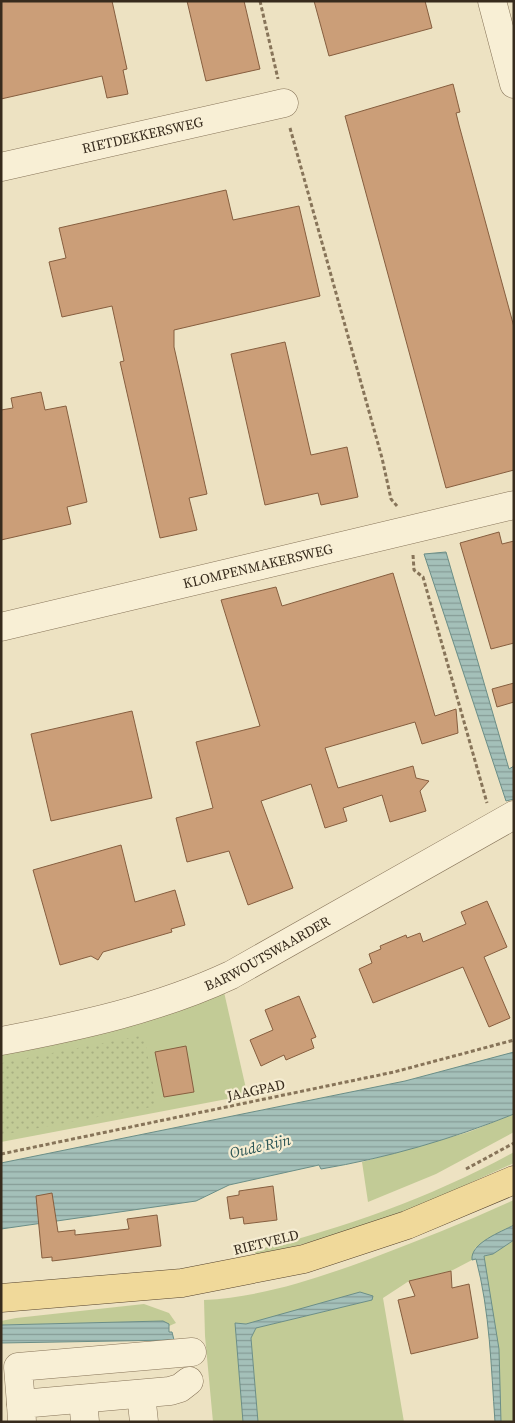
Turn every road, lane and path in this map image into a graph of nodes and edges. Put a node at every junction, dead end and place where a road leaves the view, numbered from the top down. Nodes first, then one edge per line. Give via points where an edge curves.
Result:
1 (260, 1) edge
2 (492, 1) edge
3 (514, 84) edge
4 (284, 103) junction
5 (1, 167) edge
6 (514, 505) edge
7 (398, 534) junction
8 (1, 627) edge
9 (506, 820) edge
10 (514, 1040) edge
11 (1, 1041) edge
12 (514, 1143) edge
13 (1, 1154) edge
14 (460, 1173) dead end
15 (514, 1180) edge
16 (1, 1298) edge
17 (192, 1352) dead end
18 (189, 1381) dead end
19 (141, 1394) junction
20 (84, 1410) edge
21 (21, 1413) edge
22 (144, 1422) edge

1 - 4 path
2 - 3 street
4 - 5 street, RIETDEKKERSWEG
4 - 7 path via 391,500 398,509
6 - 7 street, KLOMPENMAKERSWEG
7 - 8 street, KLOMPENMAKERSWEG
7 - 9 path via 413,555 414,570 423,577 482,788
9 - 11 street, BARWOUTSWAARDER via 232,975 195,992 160,1005
10 - 13 path, JAAGPAD via 409,1069
12 - 14 path
15 - 16 main road, RIETVELD via 407,1225 304,1259 182,1283
17 - 21 street via 18,1367
18 - 19 street via 170,1391
19 - 20 street
19 - 22 street
20 - 21 street

